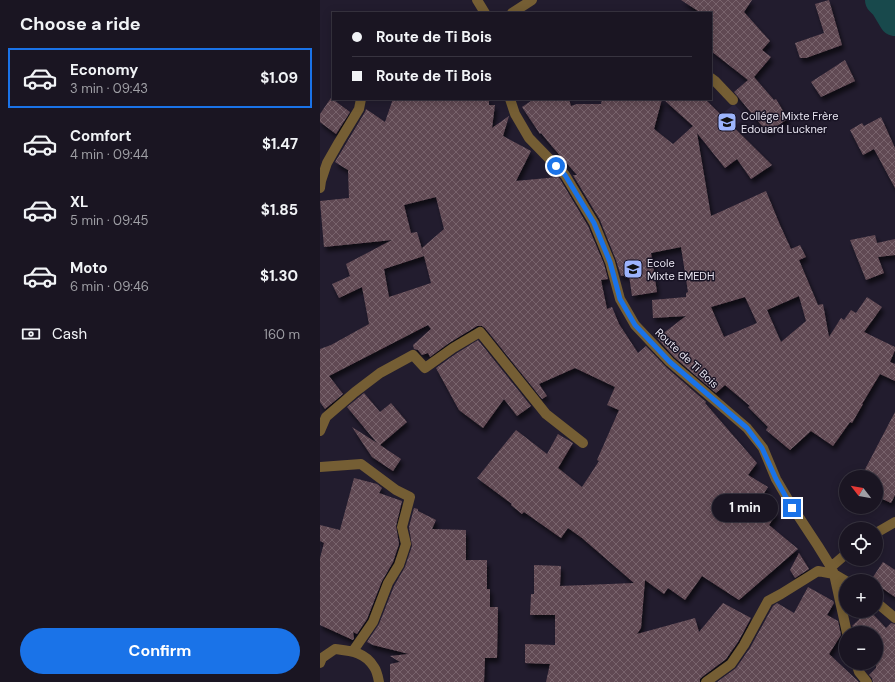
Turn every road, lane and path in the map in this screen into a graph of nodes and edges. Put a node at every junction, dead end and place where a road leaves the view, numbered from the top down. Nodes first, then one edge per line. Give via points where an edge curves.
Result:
1 (477, 0) edge
2 (532, 0) edge
3 (484, 12) edge
4 (514, 12) edge
5 (712, 79) edge
6 (361, 100) edge
7 (510, 100) edge
8 (733, 100) dead end
9 (320, 188) edge
10 (320, 431) edge
11 (583, 443) dead end
12 (320, 467) edge
13 (895, 522) edge
14 (883, 529) edge
15 (839, 562) edge
16 (832, 570) junction
17 (839, 576) edge
18 (883, 608) edge
19 (895, 618) edge
20 (845, 626) edge
21 (353, 651) junction
22 (320, 664) edge
23 (858, 670) edge
24 (379, 682) edge
25 (706, 682) edge
26 (867, 682) edge

1 - 3 street
2 - 4 street
5 - 8 street
6 - 9 street via 359,109 327,163
7 - 16 street, Route de Ti Bois via 529,138 565,175 594,223 610,262 620,299 635,325 670,362 747,428 762,448 792,508
10 - 11 street via 326,417 380,373 413,355 425,368 480,332 546,414
12 - 21 street via 361,464 396,490 410,497 402,527 406,544 399,565 388,583 373,622
13 - 14 street
15 - 16 street
16 - 17 street
16 - 20 street, Route de Ti Bois
16 - 25 street via 818,571 768,601 731,664
18 - 19 street
21 - 22 street via 335,649 322,658
21 - 24 street via 366,656 375,667
23 - 26 street

